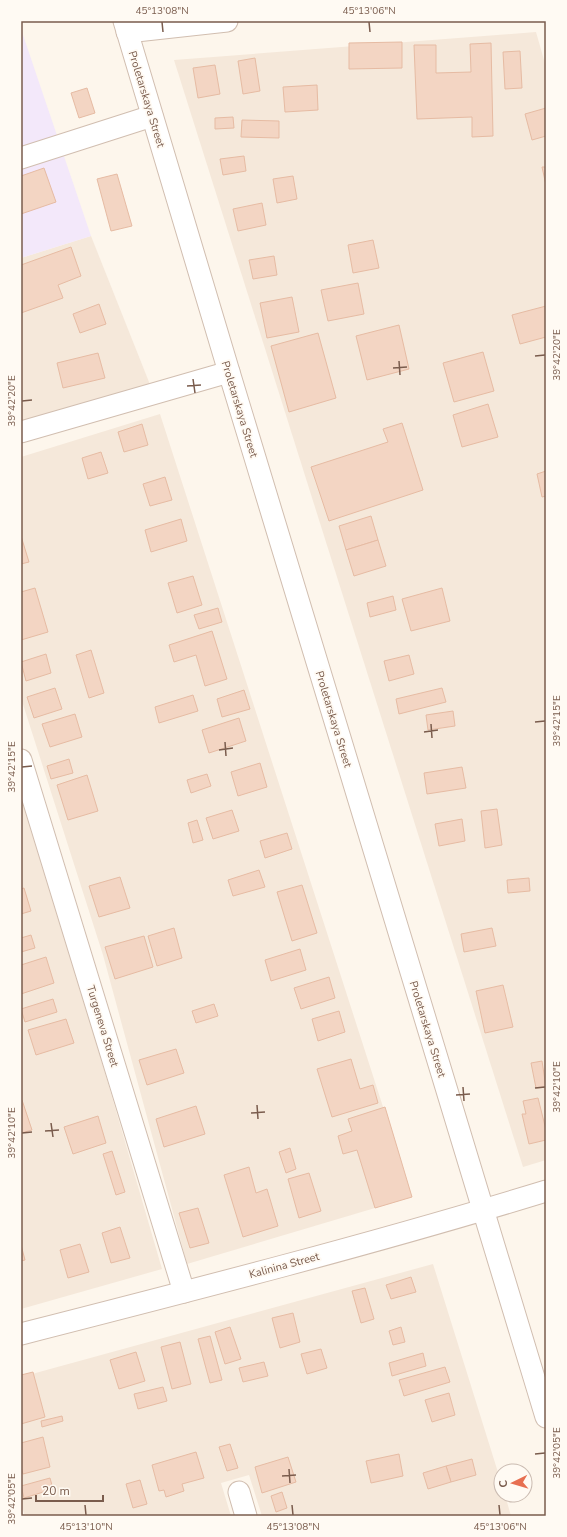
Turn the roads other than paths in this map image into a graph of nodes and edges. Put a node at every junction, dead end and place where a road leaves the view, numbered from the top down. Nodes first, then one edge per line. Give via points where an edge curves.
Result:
1 (227, 21) edge
2 (125, 26) edge
3 (152, 116) junction
4 (21, 158) edge
5 (229, 372) junction
6 (21, 432) edge
7 (21, 760) edge
8 (546, 1191) edge
9 (483, 1210) junction
10 (184, 1292) junction
11 (21, 1334) edge
12 (546, 1417) edge
13 (239, 1492) dead end
14 (246, 1516) edge

1 - 2 street
2 - 3 street, Proletarskaya Street
3 - 4 street
3 - 5 street, Proletarskaya Street
5 - 6 street
5 - 9 street, Proletarskaya Street
7 - 10 street, Turgeneva Street
8 - 9 street, Kalinina Street
9 - 10 street, Kalinina Street
9 - 12 street, Proletarskaya Street
10 - 11 street, Kalinina Street
13 - 14 street

